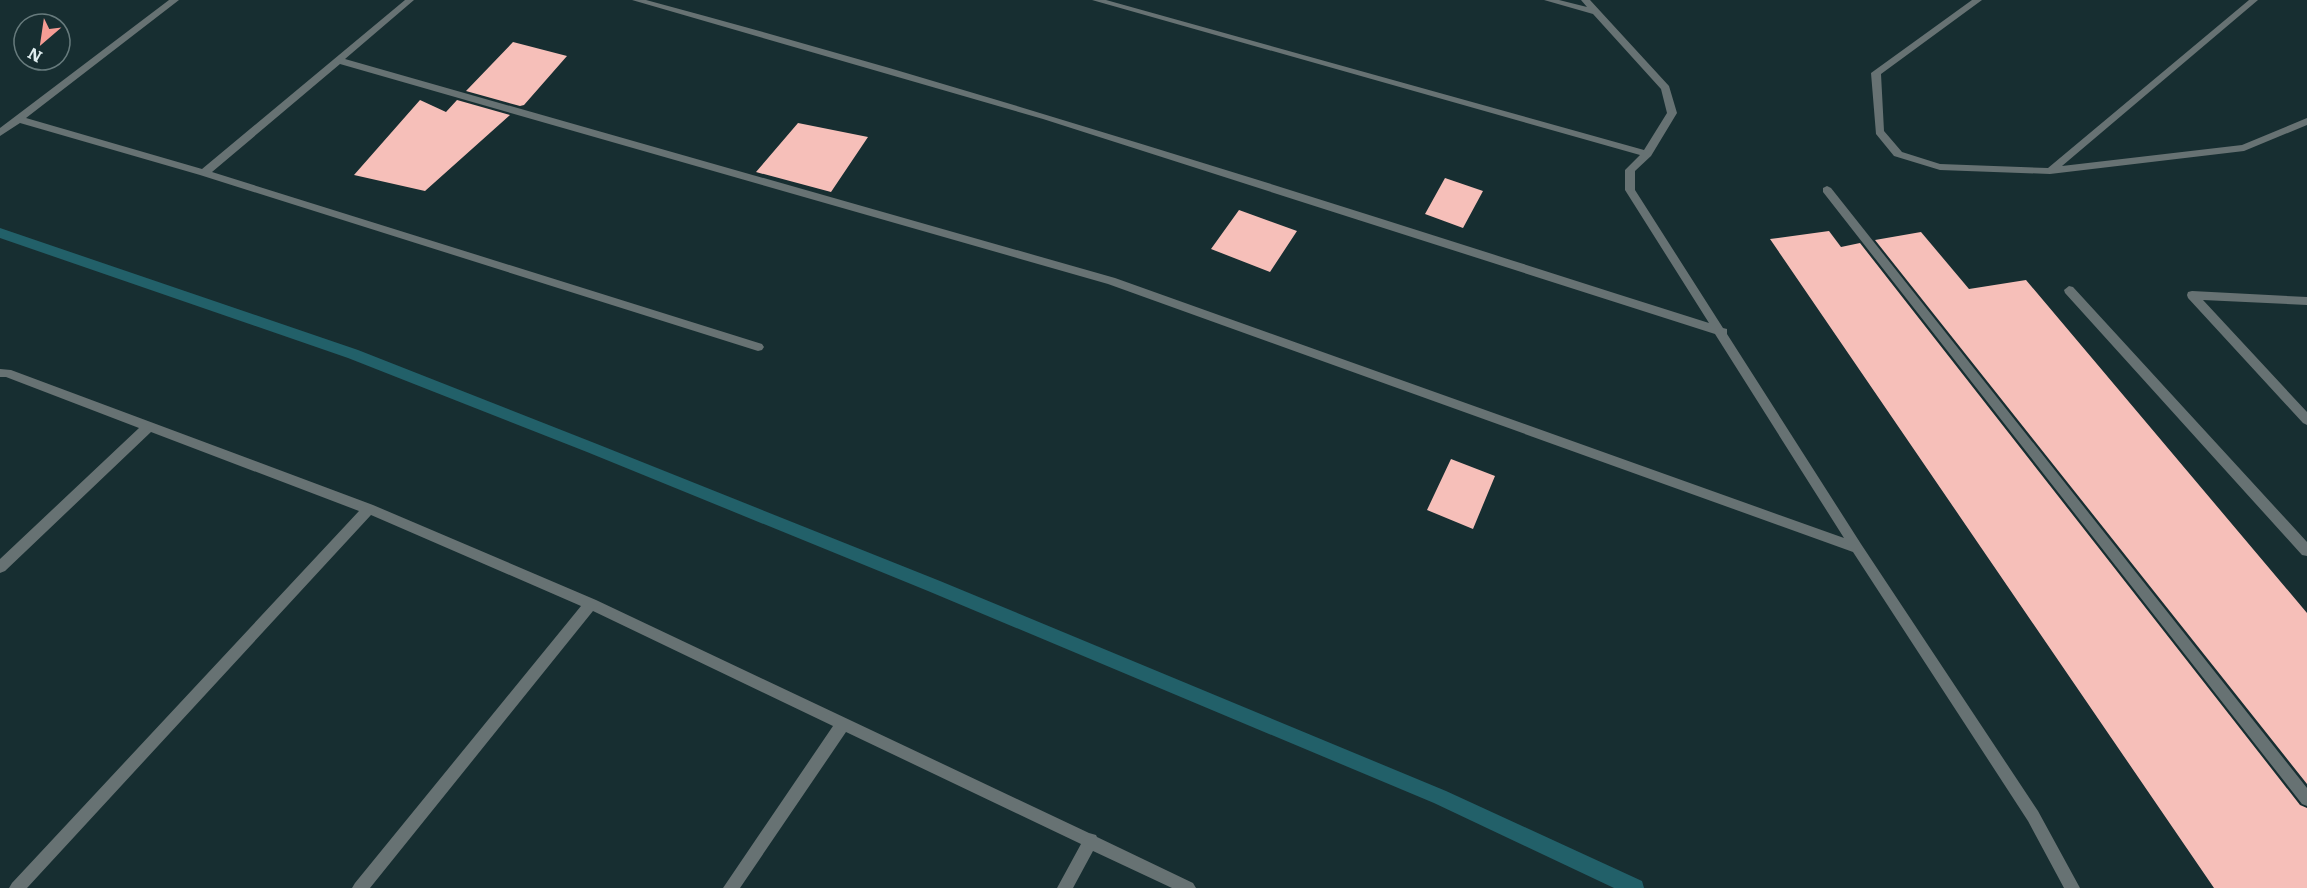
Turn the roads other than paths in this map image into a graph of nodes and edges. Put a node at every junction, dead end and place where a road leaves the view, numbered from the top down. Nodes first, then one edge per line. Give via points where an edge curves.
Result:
1 (175, 0) edge
2 (410, 0) edge
3 (636, 0) edge
4 (1096, 0) edge
5 (1548, 0) edge
6 (1585, 0) edge
7 (1978, 0) edge
8 (2254, 0) edge
9 (1595, 12) junction
10 (340, 61) junction
11 (18, 119) junction
12 (2307, 121) edge
13 (0, 133) edge
14 (1647, 154) junction
15 (2049, 171) junction
16 (204, 173) junction
17 (1827, 190) dead end
18 (2069, 290) dead end
19 (2307, 301) edge
20 (1723, 332) junction
21 (758, 347) dead end
22 (0, 373) edge
23 (2307, 420) edge
24 (149, 426) junction
25 (369, 509) junction
26 (1857, 548) junction
27 (2307, 551) edge
28 (0, 567) edge
29 (591, 604) junction
30 (843, 724) junction
31 (2307, 799) edge
32 (1091, 840) junction
33 (17, 888) edge
34 (360, 888) edge
35 (731, 888) edge
36 (1065, 888) edge
37 (1188, 888) edge
38 (2072, 888) edge

1 - 11 street
2 - 10 street
3 - 20 street via 1064,121
4 - 14 street
5 - 9 street
6 - 9 street
7 - 15 street via 1876,73 1880,132 1898,154 1940,167
8 - 15 street
9 - 14 street via 1666,88 1672,113
10 - 16 street
10 - 26 street via 1111,281
11 - 13 street
11 - 16 street
12 - 15 street via 2244,148
14 - 20 street via 1630,170 1630,190
16 - 21 street
17 - 31 street
18 - 27 street
19 - 23 street via 2192,295
20 - 26 street
22 - 24 street
24 - 25 street
24 - 28 street
25 - 29 street
25 - 33 street
26 - 38 street via 2033,816
29 - 30 street
29 - 34 street
30 - 32 street
30 - 35 street
32 - 36 street
32 - 37 street

